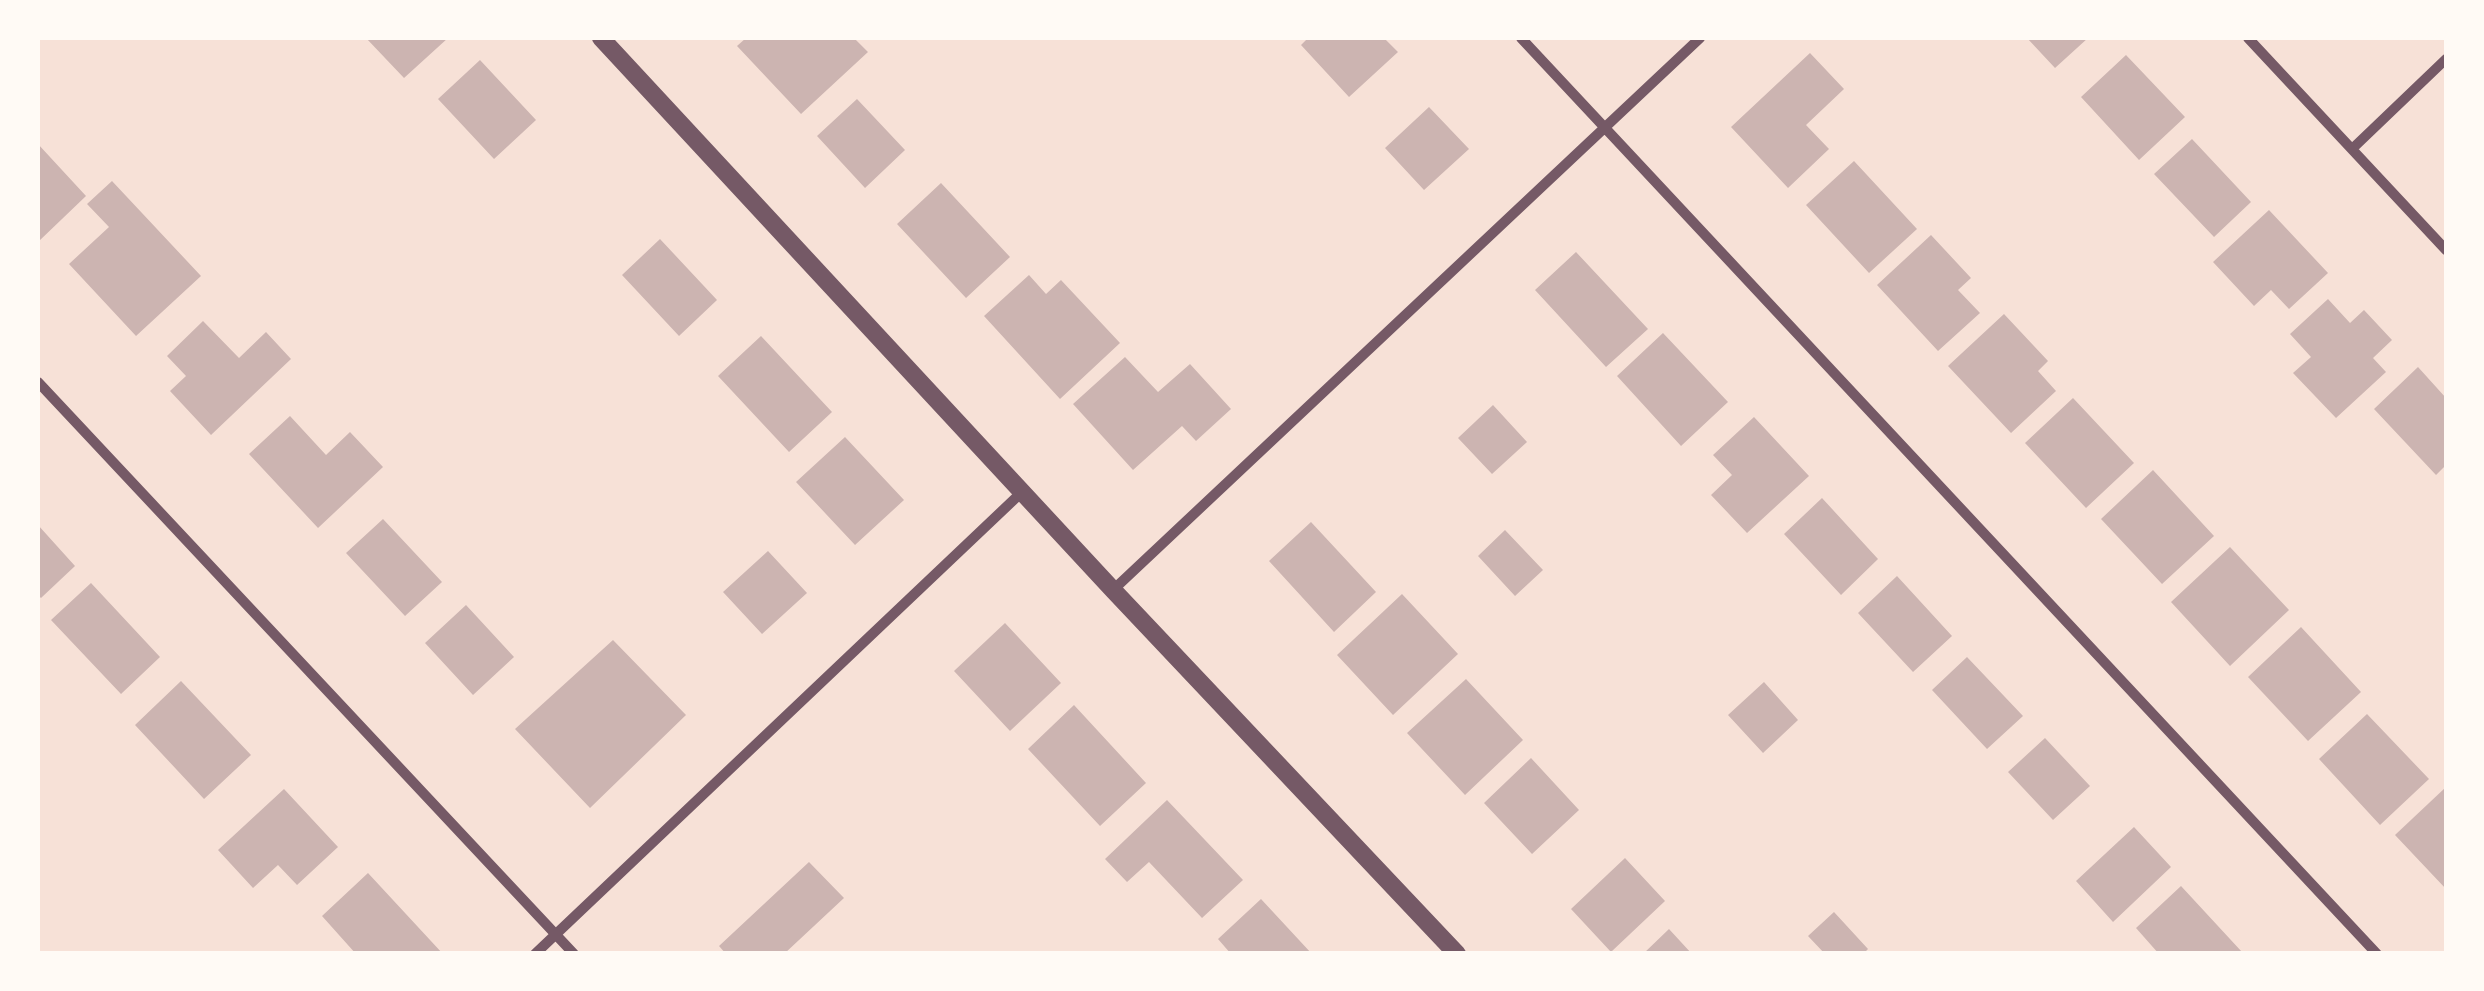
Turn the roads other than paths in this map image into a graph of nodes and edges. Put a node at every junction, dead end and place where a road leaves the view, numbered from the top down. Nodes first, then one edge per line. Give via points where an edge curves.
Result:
1 (600, 38) edge
2 (1521, 38) edge
3 (1700, 38) edge
4 (2248, 38) edge
5 (2446, 59) edge
6 (1606, 126) junction
7 (2352, 149) junction
8 (2446, 250) edge
9 (38, 382) edge
10 (1024, 491) junction
11 (1113, 590) junction
12 (556, 934) junction
13 (535, 954) edge
14 (574, 954) edge
15 (1457, 954) edge
16 (2377, 954) edge

1 - 10 street
2 - 6 street
3 - 6 street
4 - 7 street
5 - 7 street
6 - 11 street
6 - 16 street
7 - 8 street
9 - 12 street
10 - 11 street
10 - 12 street
11 - 15 street
12 - 13 street
12 - 14 street

